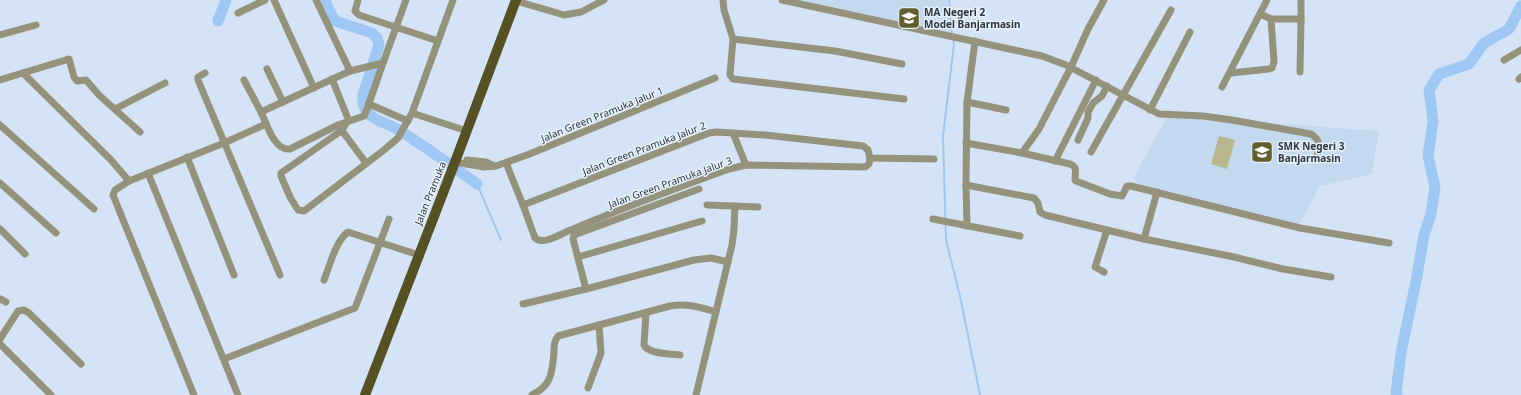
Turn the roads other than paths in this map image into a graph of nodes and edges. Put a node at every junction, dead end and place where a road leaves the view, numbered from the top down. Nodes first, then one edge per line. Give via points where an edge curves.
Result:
1 (265, 0) edge
2 (274, 0) edge
3 (316, 0) edge
4 (358, 0) edge
5 (406, 0) edge
6 (453, 0) edge
7 (516, 0) edge
8 (604, 0) edge
9 (723, 0) edge
10 (782, 0) edge
11 (1104, 0) edge
12 (1267, 0) edge
13 (1301, 0) edge
14 (1171, 10) dead end
15 (238, 13) dead end
16 (1260, 14) junction
17 (1270, 19) junction
18 (1301, 19) junction
19 (36, 25) dead end
20 (396, 27) junction
21 (1190, 32) dead end
22 (0, 35) edge
23 (733, 39) junction
24 (438, 41) junction
25 (975, 41) junction
26 (1521, 50) edge
27 (1504, 60) dead end
28 (377, 64) junction
29 (902, 64) dead end
30 (1071, 67) junction
31 (267, 69) dead end
32 (350, 71) junction
33 (1300, 72) dead end
34 (23, 73) junction
35 (205, 73) dead end
36 (1231, 73) junction
37 (715, 78) dead end
38 (332, 79) junction
39 (0, 80) edge
40 (244, 80) dead end
41 (1096, 80) junction
42 (165, 84) dead end
43 (1107, 86) junction
44 (1222, 87) dead end
45 (314, 88) junction
46 (1124, 95) junction
47 (904, 98) dead end
48 (282, 102) junction
49 (967, 102) junction
50 (115, 109) junction
51 (367, 109) junction
52 (1006, 110) dead end
53 (1150, 110) junction
54 (262, 112) junction
55 (412, 113) junction
56 (348, 122) junction
57 (266, 124) junction
58 (406, 124) junction
59 (0, 125) edge
60 (340, 128) junction
61 (467, 131) junction
62 (140, 132) dead end
63 (733, 133) junction
64 (1078, 140) dead end
65 (224, 143) junction
66 (966, 143) junction
67 (1091, 152) dead end
68 (1022, 153) junction
69 (1317, 156) dead end
70 (187, 157) junction
71 (870, 158) junction
72 (934, 159) dead end
73 (1055, 161) junction
74 (366, 163) junction
75 (506, 163) junction
76 (454, 164) junction
77 (746, 165) junction
78 (148, 173) junction
79 (129, 181) junction
80 (0, 183) edge
81 (966, 185) junction
82 (699, 189) dead end
83 (1157, 192) junction
84 (707, 205) dead end
85 (522, 206) junction
86 (735, 206) junction
87 (758, 207) dead end
88 (94, 209) dead end
89 (389, 219) dead end
90 (933, 219) dead end
91 (702, 221) dead end
92 (967, 226) junction
93 (0, 229) edge
94 (1107, 230) junction
95 (56, 233) dead end
96 (1020, 236) dead end
97 (1144, 239) junction
98 (380, 243) junction
99 (1390, 243) dead end
100 (25, 254) dead end
101 (419, 255) junction
102 (578, 257) junction
103 (728, 262) junction
104 (1104, 272) dead end
105 (234, 274) dead end
106 (280, 275) dead end
107 (1331, 277) dead end
108 (324, 280) dead end
109 (586, 288) junction
110 (523, 304) dead end
111 (716, 312) junction
112 (646, 313) junction
113 (599, 325) junction
114 (1, 336) edge
115 (0, 344) edge
116 (680, 355) dead end
117 (224, 359) junction
118 (81, 364) dead end
119 (588, 388) dead end
120 (51, 395) edge
121 (194, 395) edge
122 (238, 395) edge
123 (365, 395) edge
124 (532, 395) edge
125 (696, 395) edge

1 - 15 street
2 - 45 street
3 - 32 street
4 - 20 street via 355,11 357,14
5 - 20 street
6 - 24 street
7 - 8 street via 564,15 582,12
7 - 61 main road, Jalan Pramuka
9 - 23 street
10 - 25 street
11 - 30 street
12 - 16 street
13 - 18 street
14 - 46 street
16 - 17 street
16 - 36 street
17 - 18 street
17 - 36 street via 1274,62 1272,68
18 - 33 street
19 - 22 street
20 - 24 street
20 - 28 street
21 - 53 street
23 - 29 street via 835,51
23 - 47 street via 730,75 733,79
24 - 55 street
25 - 30 street via 1042,56
25 - 49 street
26 - 27 street
28 - 32 street
28 - 51 street
30 - 41 street
30 - 68 street via 1039,129
31 - 48 street
32 - 38 street
34 - 39 street
34 - 50 street via 69,58 76,79 86,80
34 - 79 street
35 - 65 street via 198,76 198,80
36 - 44 street
37 - 75 street, Jalan Green Pramuka Jalur 1
38 - 45 street
38 - 56 street
40 - 54 street
41 - 43 street
41 - 73 street
42 - 50 street
43 - 46 street
43 - 64 street via 1102,96 1092,104
45 - 48 street
46 - 53 street
46 - 67 street
48 - 54 street
49 - 52 street
49 - 66 street
50 - 62 street
51 - 56 street via 360,118
51 - 58 street
53 - 69 street via 1164,115 1202,116 1311,134 1319,142
54 - 57 street
55 - 58 street
55 - 61 street
56 - 60 street
57 - 60 street via 278,146 287,149
57 - 65 street
58 - 74 street via 398,138
59 - 88 street
60 - 74 street
60 - 74 street via 281,173 298,210 304,211
61 - 76 main road, Jalan Pramuka
63 - 71 street, Jalan Green Pramuka Jalur 2 via 863,146 868,150
63 - 77 street
63 - 85 street, Jalan Green Pramuka Jalur 2 via 709,133
65 - 70 street
65 - 106 street
66 - 68 street
66 - 81 street
68 - 73 street
70 - 78 street
70 - 105 street
71 - 72 street
71 - 77 street, Jalan Green Pramuka Jalur 3 via 870,164 865,167
73 - 83 street via 1075,166 1074,180 1110,194 1122,196 1128,186
75 - 76 street, Jalan Green Pramuka Jalur 1 via 484,167
75 - 85 street
76 - 101 main road, Jalan Pramuka
77 - 85 street, Jalan Green Pramuka Jalur 3 via 712,175 544,241 535,238
78 - 79 street
78 - 117 street
79 - 121 street via 115,190 113,198
80 - 95 street
81 - 92 street
81 - 94 street via 1028,196 1037,200 1040,212 1045,215
82 - 102 street via 575,234 573,239
83 - 97 street
83 - 99 street via 1300,228
84 - 86 street
86 - 87 street
86 - 103 street
89 - 98 street
90 - 92 street
91 - 102 street
92 - 96 street
93 - 100 street
94 - 97 street
94 - 104 street via 1095,268
97 - 107 street via 1301,273
98 - 101 street
98 - 108 street via 346,233 337,246
98 - 117 street via 355,308
101 - 123 main road, Jalan Pramuka
102 - 109 street
103 - 109 street via 711,258 694,260
103 - 111 street
109 - 110 street
111 - 112 street via 679,304
111 - 125 street
112 - 113 street
112 - 116 street via 645,348
113 - 119 street via 601,353
113 - 124 street via 558,336 550,376 543,389
114 - 118 street via 18,311 24,310
115 - 120 street
117 - 122 street

